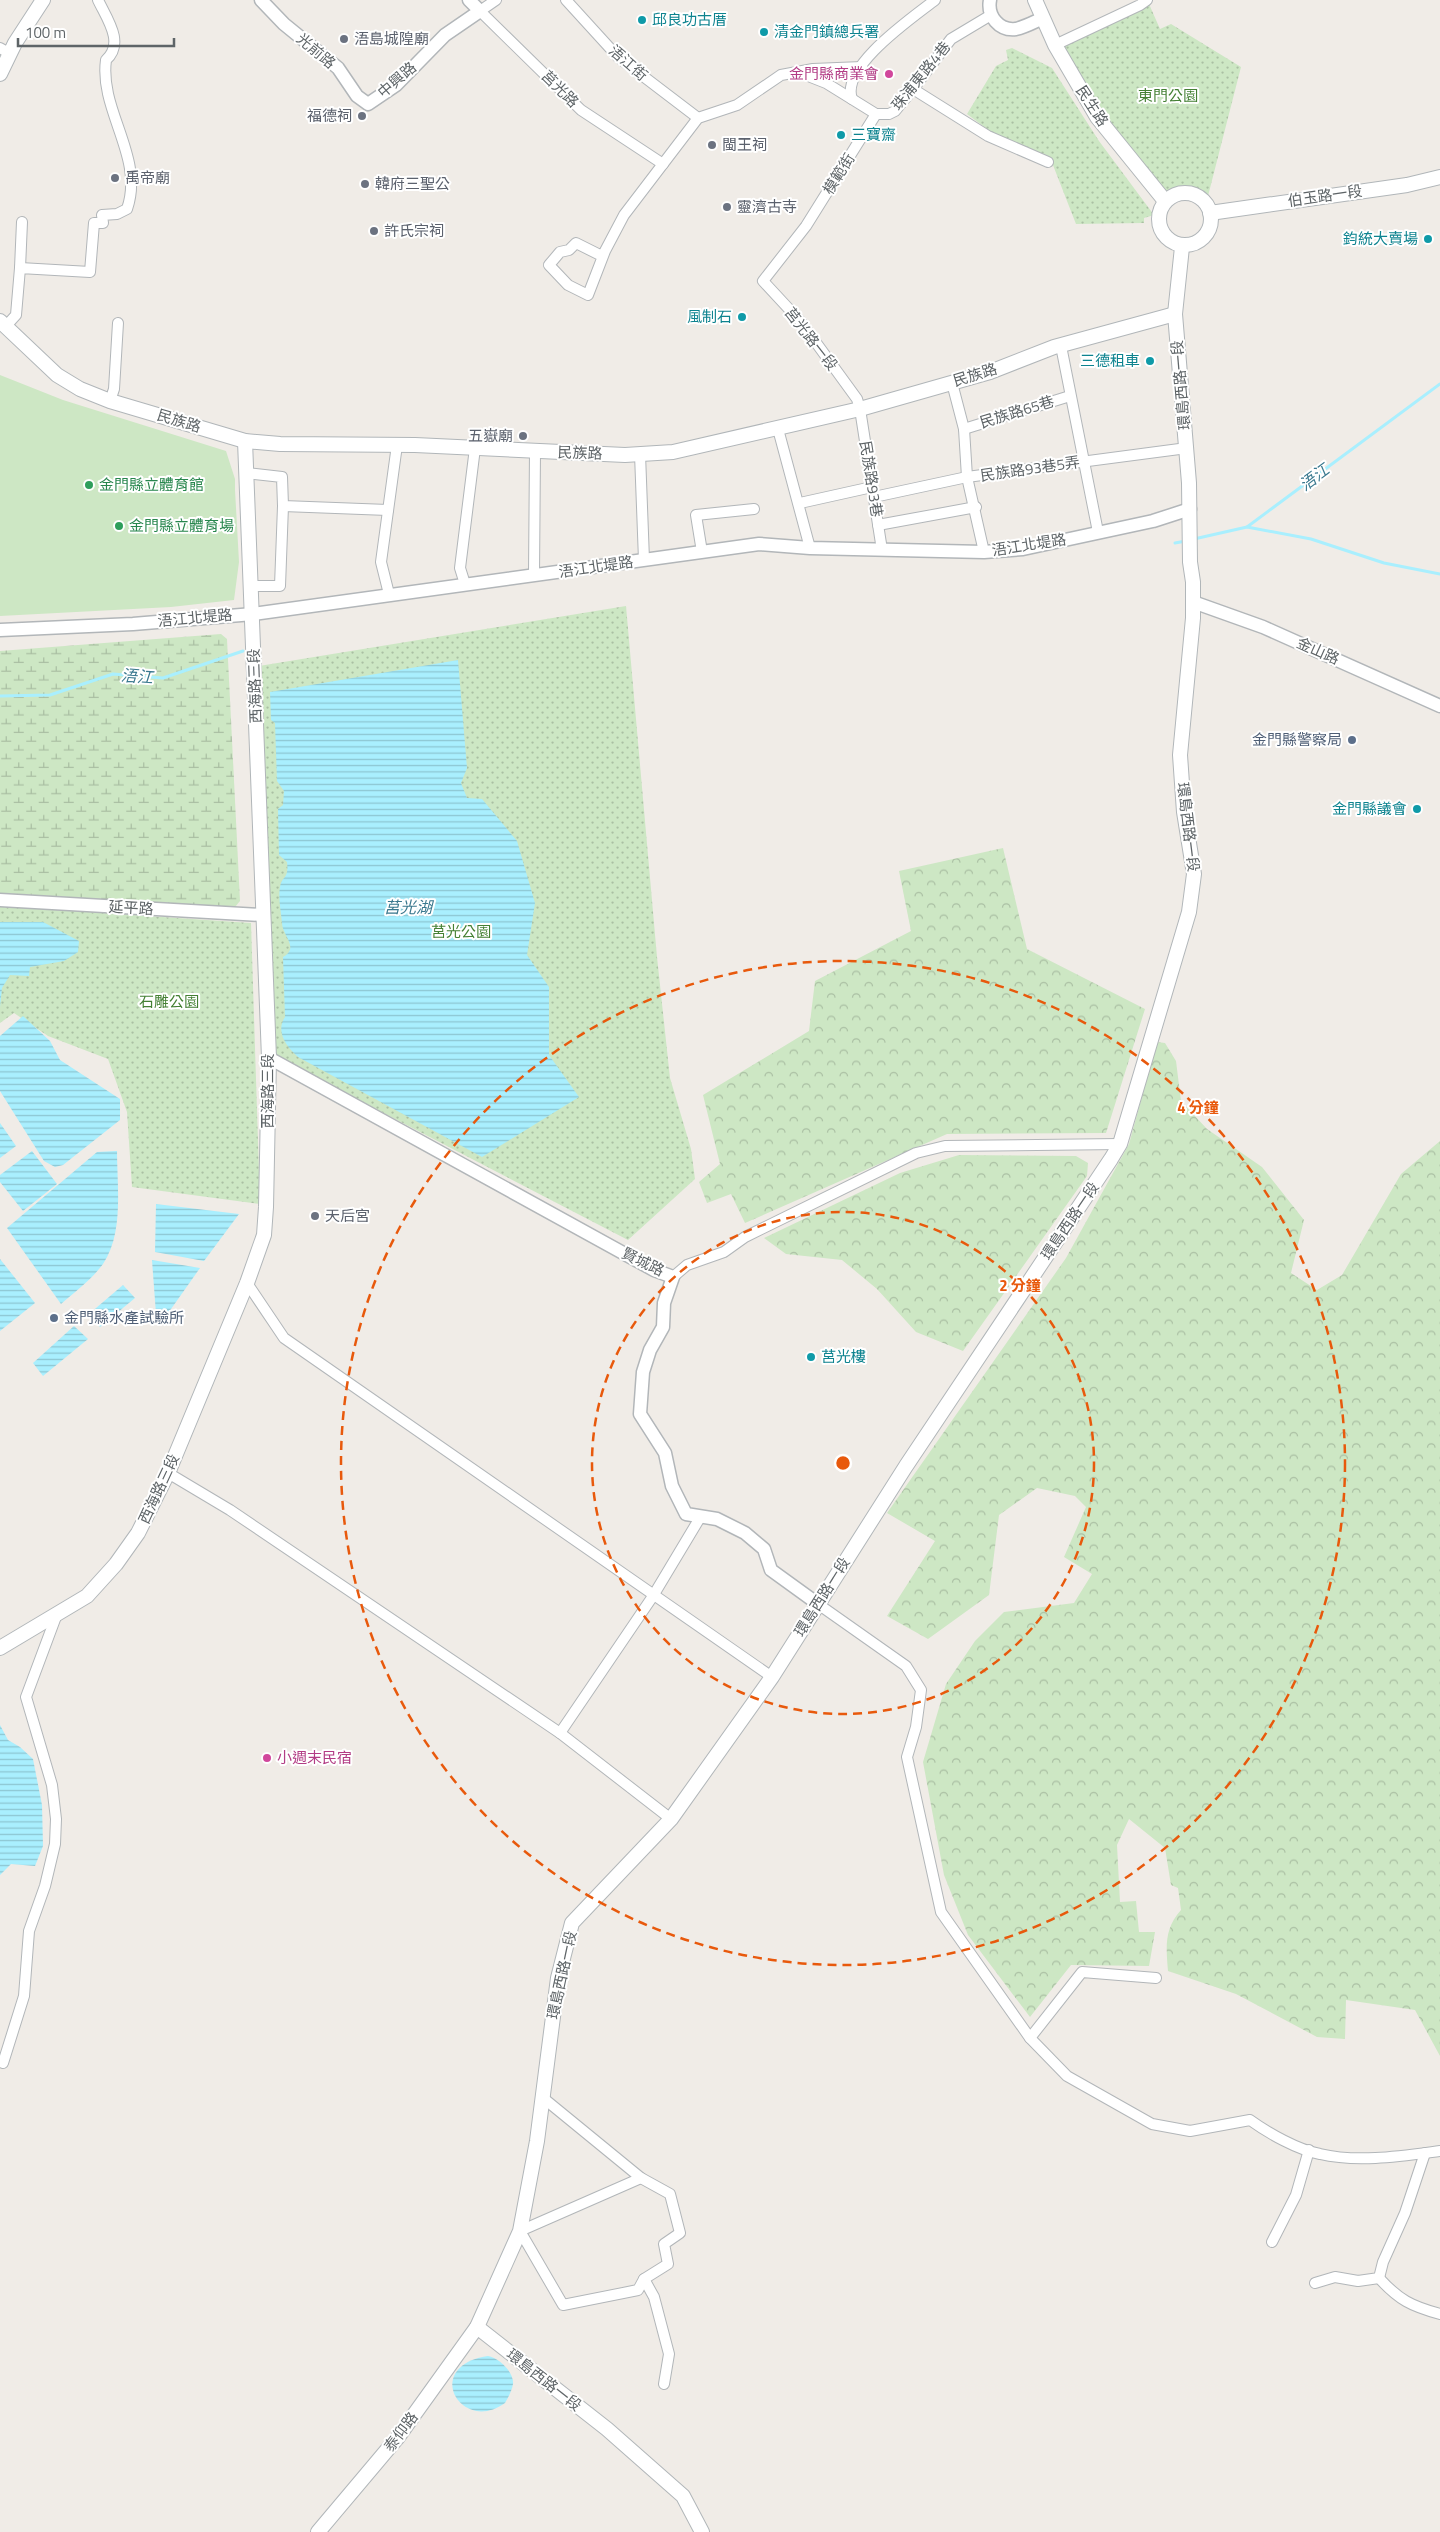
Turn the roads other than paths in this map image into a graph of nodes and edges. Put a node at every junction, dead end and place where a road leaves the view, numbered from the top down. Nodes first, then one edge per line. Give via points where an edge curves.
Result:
1 (43, 0) edge
2 (98, 0) edge
3 (261, 0) edge
4 (496, 0) edge
5 (566, 0) edge
6 (935, 0) edge
7 (990, 0) edge
8 (1035, 0) edge
9 (1147, 0) edge
10 (476, 4) edge
11 (991, 15) junction
12 (1043, 18) junction
13 (1055, 45) junction
14 (5, 51) edge
15 (862, 67) junction
16 (797, 72) junction
17 (0, 74) edge
18 (914, 89) junction
19 (852, 99) junction
20 (368, 104) joint
21 (876, 114) junction
22 (698, 118) junction
23 (1048, 162) dead end
24 (663, 164) junction
25 (1440, 177) edge
26 (1165, 201) junction
27 (1210, 213) junction
28 (22, 222) dead end
29 (1182, 247) junction
30 (602, 256) junction
31 (20, 268) junction
32 (763, 281) joint
33 (1175, 314) junction
34 (118, 323) dead end
35 (3, 324) edge
36 (1062, 346) junction
37 (952, 383) junction
38 (1070, 396) junction
39 (110, 401) junction
40 (858, 404) junction
41 (778, 429) junction
42 (964, 429) junction
43 (245, 440) junction
44 (397, 445) junction
45 (475, 448) junction
46 (1187, 448) junction
47 (535, 452) junction
48 (640, 454) junction
49 (1084, 461) junction
50 (246, 473) junction
51 (967, 477) junction
52 (873, 492) junction
53 (800, 503) junction
54 (282, 506) junction
55 (976, 507) junction
56 (388, 510) junction
57 (754, 510) dead end
58 (1190, 516) junction
59 (878, 525) junction
60 (1098, 532) junction
61 (810, 548) junction
62 (882, 550) junction
63 (702, 552) junction
64 (984, 552) junction
65 (644, 560) junction
66 (534, 575) junction
67 (465, 584) junction
68 (252, 586) junction
69 (389, 594) junction
70 (1193, 602) junction
71 (253, 614) junction
72 (0, 630) edge
73 (1440, 706) edge
74 (0, 900) edge
75 (262, 915) junction
76 (269, 1058) junction
77 (1120, 1144) junction
78 (673, 1277) junction
79 (247, 1283) junction
80 (168, 1473) junction
81 (701, 1516) junction
82 (653, 1596) junction
83 (818, 1604) junction
84 (57, 1614) junction
85 (0, 1648) edge
86 (772, 1677) junction
87 (560, 1733) junction
88 (672, 1819) junction
89 (1156, 1978) dead end
90 (1030, 2038) junction
91 (3, 2063) dead end
92 (542, 2096) junction
93 (1309, 2150) junction
94 (1440, 2151) edge
95 (1425, 2153) junction
96 (641, 2178) junction
97 (520, 2232) junction
98 (1272, 2242) dead end
99 (1379, 2278) junction
100 (644, 2279) junction
101 (1315, 2283) dead end
102 (1440, 2314) edge
103 (477, 2327) junction
104 (664, 2384) dead end
105 (318, 2532) edge
106 (702, 2532) edge

1 - 14 main road
2 - 31 street via 116,42 113,54 106,60 105,76 131,166 130,199 127,208 116,214 102,215 103,223 94,224 90,272
3 - 20 street, 光前路 via 338,68 357,96
4 - 10 street, 中興路
5 - 22 street, 浯江街 via 618,57
6 - 15 street via 876,46
7 - 11 street
8 - 12 main road, 民生路
9 - 13 street
10 - 20 street, 中興路 via 396,84
10 - 24 street, 莒光路 via 580,110
11 - 12 street via 1000,26 1015,29
11 - 18 street, 珠浦東路4巷 via 952,38
12 - 13 main road, 民生路
13 - 26 main road, 民生路 via 1097,117
14 - 17 main road
15 - 16 street
15 - 19 street via 850,83
16 - 19 street via 826,83
16 - 22 street via 773,79 737,105
18 - 21 street, 珠浦東路4巷 via 895,111 883,116
18 - 23 street via 988,136
19 - 21 street
21 - 32 street, 模範街 via 801,233
22 - 24 street
24 - 30 street via 624,215
25 - 27 main road, 伯玉路一段 via 1407,185
26 - 27 main road via 1179,193 1195,195
26 - 29 main road via 1160,208 1159,226 1168,240
27 - 29 main road via 1205,236
28 - 31 street
29 - 33 main road, 環島西路一段
30 - 30 street via 588,295 568,285 549,266 560,252 569,250 576,243
31 - 35 street via 16,315
32 - 40 street, 莒光路一段 via 801,322
33 - 36 main road, 民族路
33 - 46 main road, 環島西路一段
34 - 39 street via 114,389
35 - 39 main road, 民族路 via 70,384
36 - 37 main road, 民族路
36 - 38 street
37 - 40 main road, 民族路
37 - 42 street, 民族路65巷
38 - 42 street, 民族路65巷
38 - 49 street
39 - 43 main road, 民族路
40 - 41 main road, 民族路
40 - 52 street, 民族路93巷
41 - 48 main road, 民族路 via 673,452
41 - 53 street
42 - 51 street, 民族路65巷
43 - 44 main road, 民族路 via 280,444
43 - 50 main road, 西海路三段
44 - 45 main road, 民族路
44 - 56 street
45 - 47 main road, 民族路
45 - 67 street via 460,568
46 - 49 street, 民族路93巷5弄
46 - 58 main road, 環島西路一段
47 - 48 main road, 民族路
47 - 66 street
48 - 65 street
49 - 51 street, 民族路93巷5弄
49 - 60 street
50 - 54 street via 282,477
50 - 68 main road, 西海路三段
51 - 52 street, 民族路93巷5弄
51 - 55 street, 民族路65巷
52 - 53 street, 民族路93巷5弄
52 - 59 street, 民族路93巷
53 - 61 street
54 - 56 street
54 - 68 street via 280,586
55 - 59 street
55 - 64 street, 民族路65巷
56 - 69 street via 381,562
57 - 63 street via 696,514
58 - 60 street, 浯江北堤路
58 - 70 main road, 環島西路一段
59 - 62 street, 民族路93巷
60 - 64 street, 浯江北堤路 via 1023,549
61 - 62 street, 浯江北堤路
61 - 63 street, 浯江北堤路 via 759,544
62 - 64 street, 浯江北堤路
63 - 65 street, 浯江北堤路
65 - 66 street, 浯江北堤路
66 - 67 street, 浯江北堤路
67 - 69 street, 浯江北堤路
68 - 71 main road, 西海路三段
69 - 71 street, 浯江北堤路
70 - 73 street, 金山路 via 1263,627
70 - 77 main road, 環島西路一段 via 1180,754 1194,884 1175,962
71 - 72 street, 浯江北堤路
71 - 75 main road, 西海路三段
74 - 75 street, 延平路
75 - 76 main road, 西海路三段
76 - 78 street, 賢城路 via 654,1270
76 - 79 main road, 西海路三段 via 264,1235
77 - 78 street via 945,1146 916,1152 745,1237 724,1252 687,1265
77 - 83 main road, 環島西路一段
78 - 81 street, 賢城路 via 664,1303 663,1326 643,1372 640,1414 665,1453 672,1486 686,1514
79 - 80 main road, 西海路三段
79 - 82 street via 284,1338
80 - 84 main road, 西海路三段 via 138,1533 116,1564 87,1596
80 - 87 street via 230,1510
81 - 82 street
81 - 83 street, 賢城路 via 717,1519 745,1533 764,1549 772,1570
82 - 86 street
82 - 87 street
83 - 86 main road, 環島西路一段
83 - 90 street via 906,1666 921,1690 916,1727 907,1757 942,1912
84 - 85 main road, 西海路三段
84 - 91 street via 26,1697 52,1785 55,1844 29,1931 24,1996
86 - 88 main road, 環島西路一段
87 - 88 street
88 - 92 main road, 環島西路一段 via 572,1923 558,1978
89 - 90 street via 1082,1972
90 - 93 street via 1067,2076 1152,2124 1190,2132 1250,2120 1266,2132
92 - 96 street
92 - 97 main road, 環島西路一段
93 - 95 street via 1319,2154 1366,2158
93 - 98 street via 1296,2195
94 - 95 street
95 - 99 street
96 - 97 street
96 - 100 street via 670,2194 680,2233 664,2244 668,2264
97 - 100 street via 563,2306 638,2290
97 - 103 main road, 環島西路一段
99 - 101 street via 1358,2281 1336,2277
99 - 102 street via 1396,2296
100 - 104 street via 654,2298 669,2354
103 - 105 main road, 泰仰路 via 398,2437
103 - 106 main road, 環島西路一段 via 607,2429 683,2496

